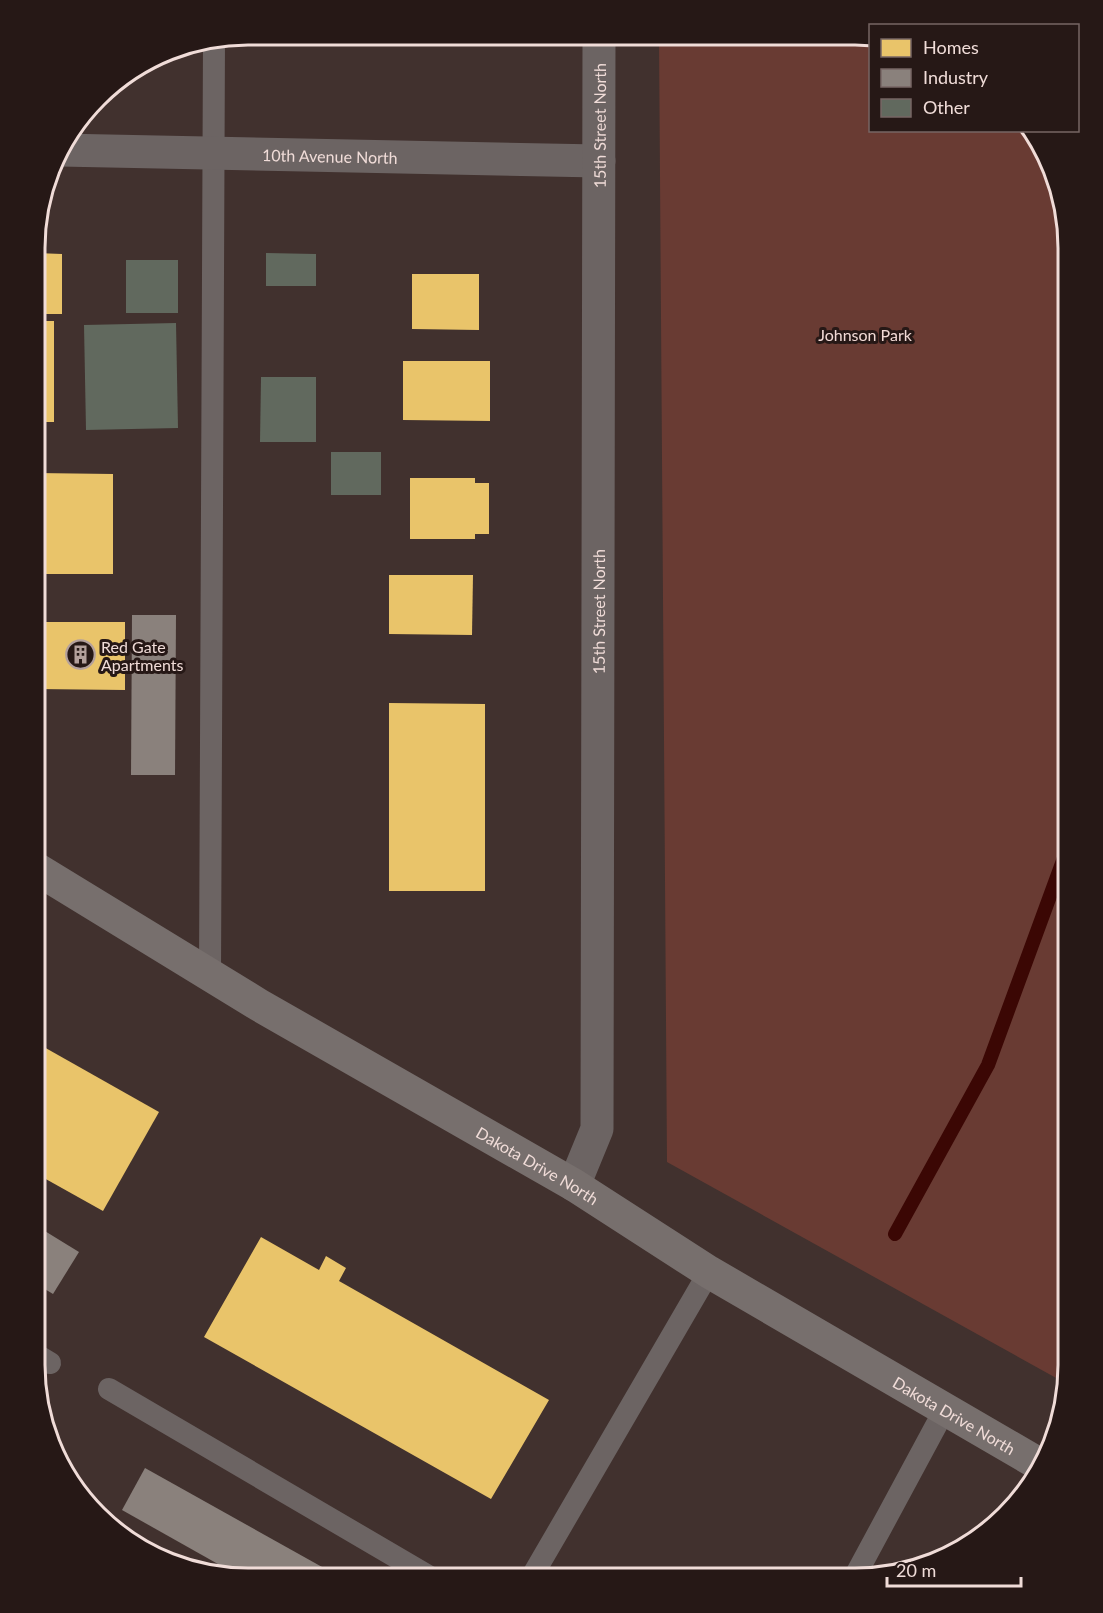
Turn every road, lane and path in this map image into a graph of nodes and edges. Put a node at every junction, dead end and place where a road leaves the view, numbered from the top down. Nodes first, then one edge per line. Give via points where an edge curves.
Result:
1 (599, 45) edge
2 (214, 48) edge
3 (70, 150) edge
4 (214, 153) junction
5 (599, 161) junction
6 (45, 874) edge
7 (210, 975) junction
8 (574, 1185) junction
9 (709, 1272) junction
10 (110, 1389) dead end
11 (945, 1409) junction
12 (1034, 1461) edge
13 (415, 1568) edge
14 (537, 1568) edge
15 (860, 1568) edge

1 - 5 street, 15th Street North
2 - 4 lane
3 - 4 street, 10th Avenue North
4 - 5 street, 10th Avenue North
4 - 7 lane
5 - 8 street, 15th Street North via 597,1129
6 - 7 street, Dakota Drive North
7 - 8 street, Dakota Drive North
8 - 9 street, Dakota Drive North
9 - 11 street, Dakota Drive North
9 - 14 lane
10 - 13 lane
11 - 12 street, Dakota Drive North
11 - 15 lane

